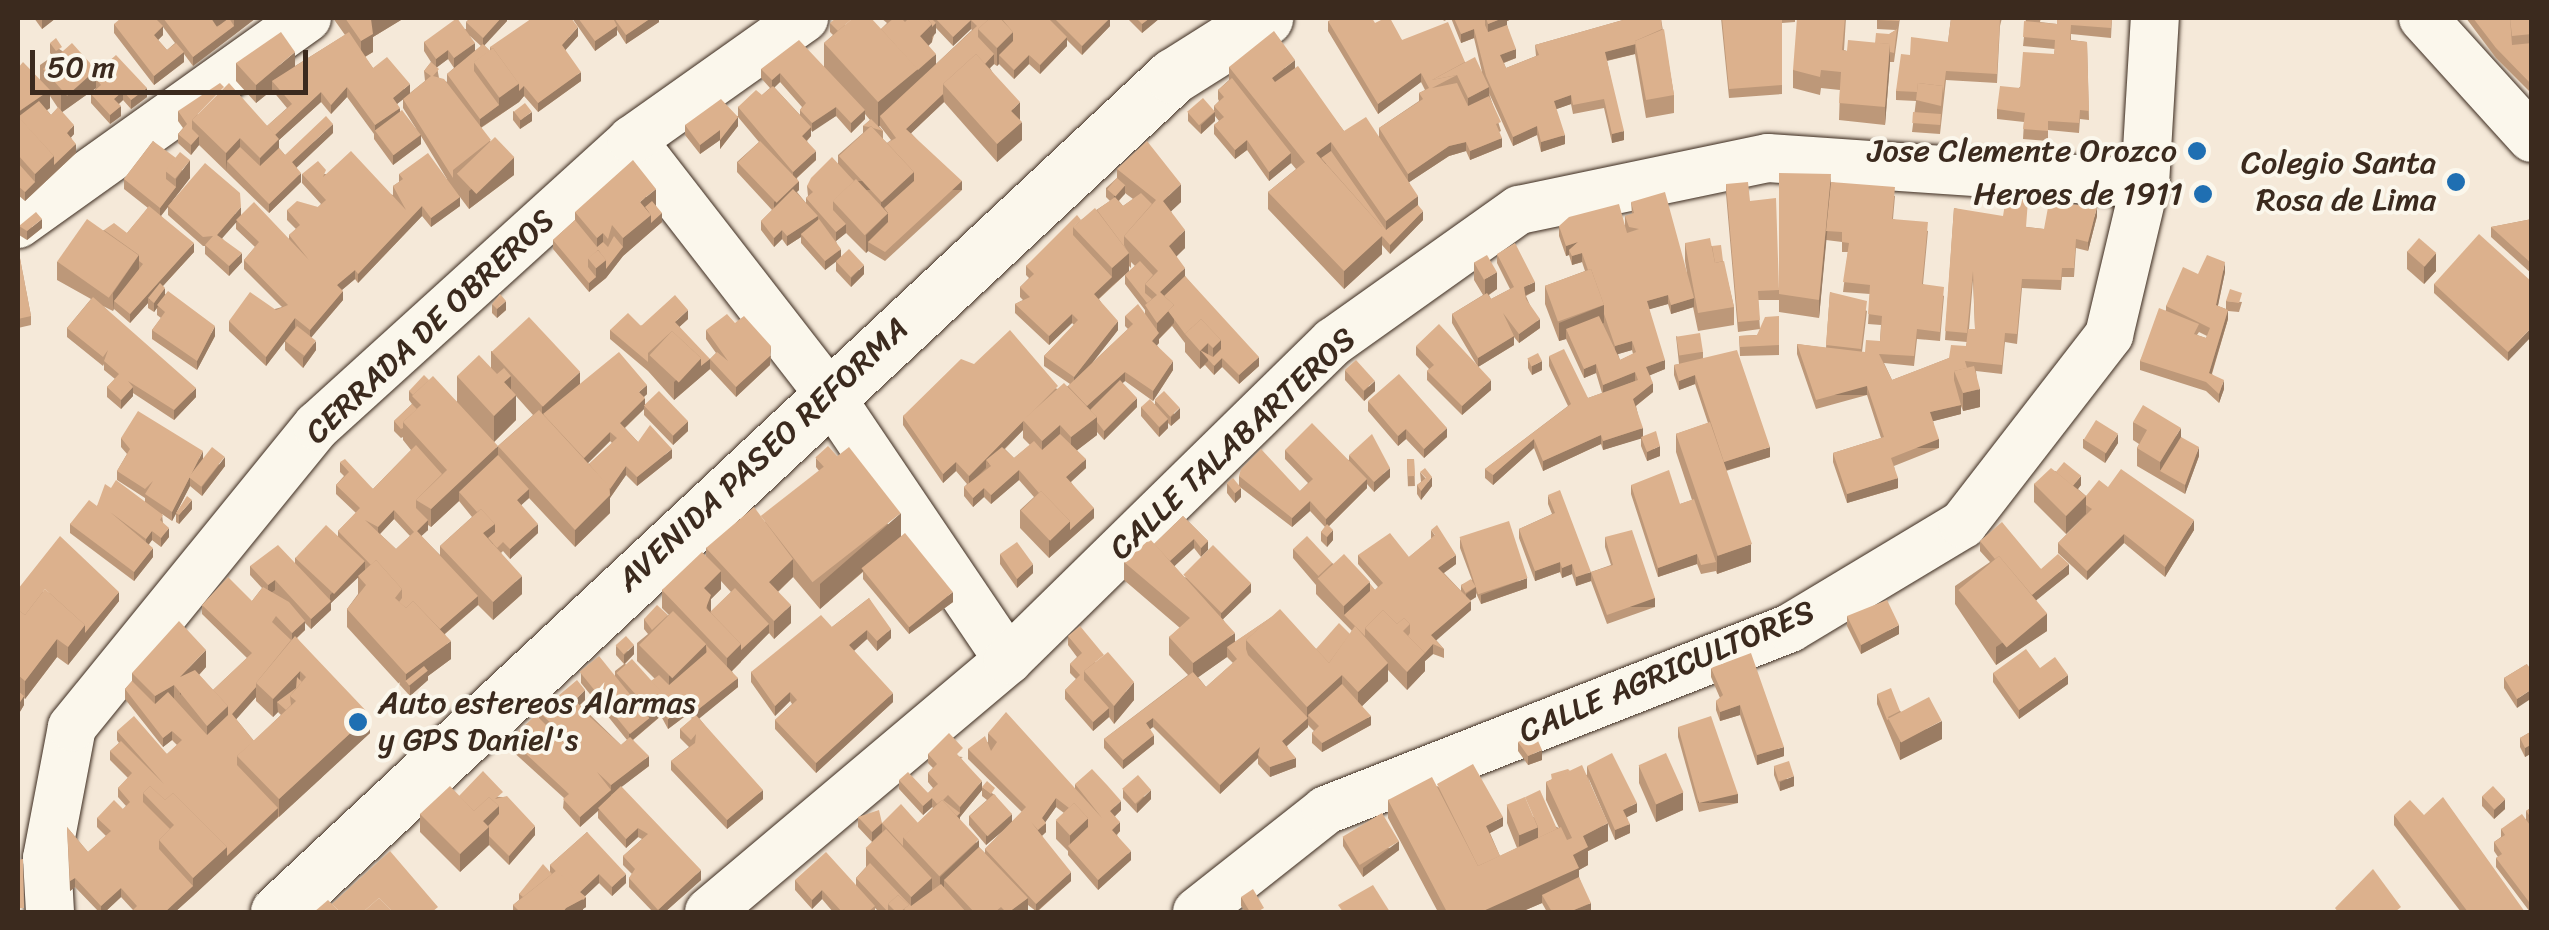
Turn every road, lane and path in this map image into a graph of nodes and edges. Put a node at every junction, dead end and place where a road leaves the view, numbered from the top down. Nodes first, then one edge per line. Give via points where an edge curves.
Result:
1 (307, 18) edge
2 (804, 18) edge
3 (1265, 18) edge
4 (2155, 18) edge
5 (2422, 18) edge
6 (2532, 138) edge
7 (632, 140) junction
8 (2146, 184) junction
9 (18, 224) edge
10 (828, 393) junction
11 (1008, 660) junction
12 (732, 905) edge
13 (50, 912) edge
14 (278, 912) edge
15 (1197, 912) edge

1 - 9 street
2 - 7 street, CERRADA DE OBREROS
3 - 10 main road, AVENIDA PASEO REFORMA via 1174,76
4 - 8 street, CALLE AGRICULTORES
5 - 6 street
7 - 10 street
7 - 13 street, CERRADA DE OBREROS via 317,426 72,727 47,858
8 - 11 street, CALLE TALABARTEROS via 1768,158 1519,210 1333,342
8 - 15 street, CALLE AGRICULTORES via 2109,335 1963,524 1790,628 1326,810
10 - 11 street
10 - 14 main road, AVENIDA PASEO REFORMA
11 - 12 street, CALLE TALABARTEROS

